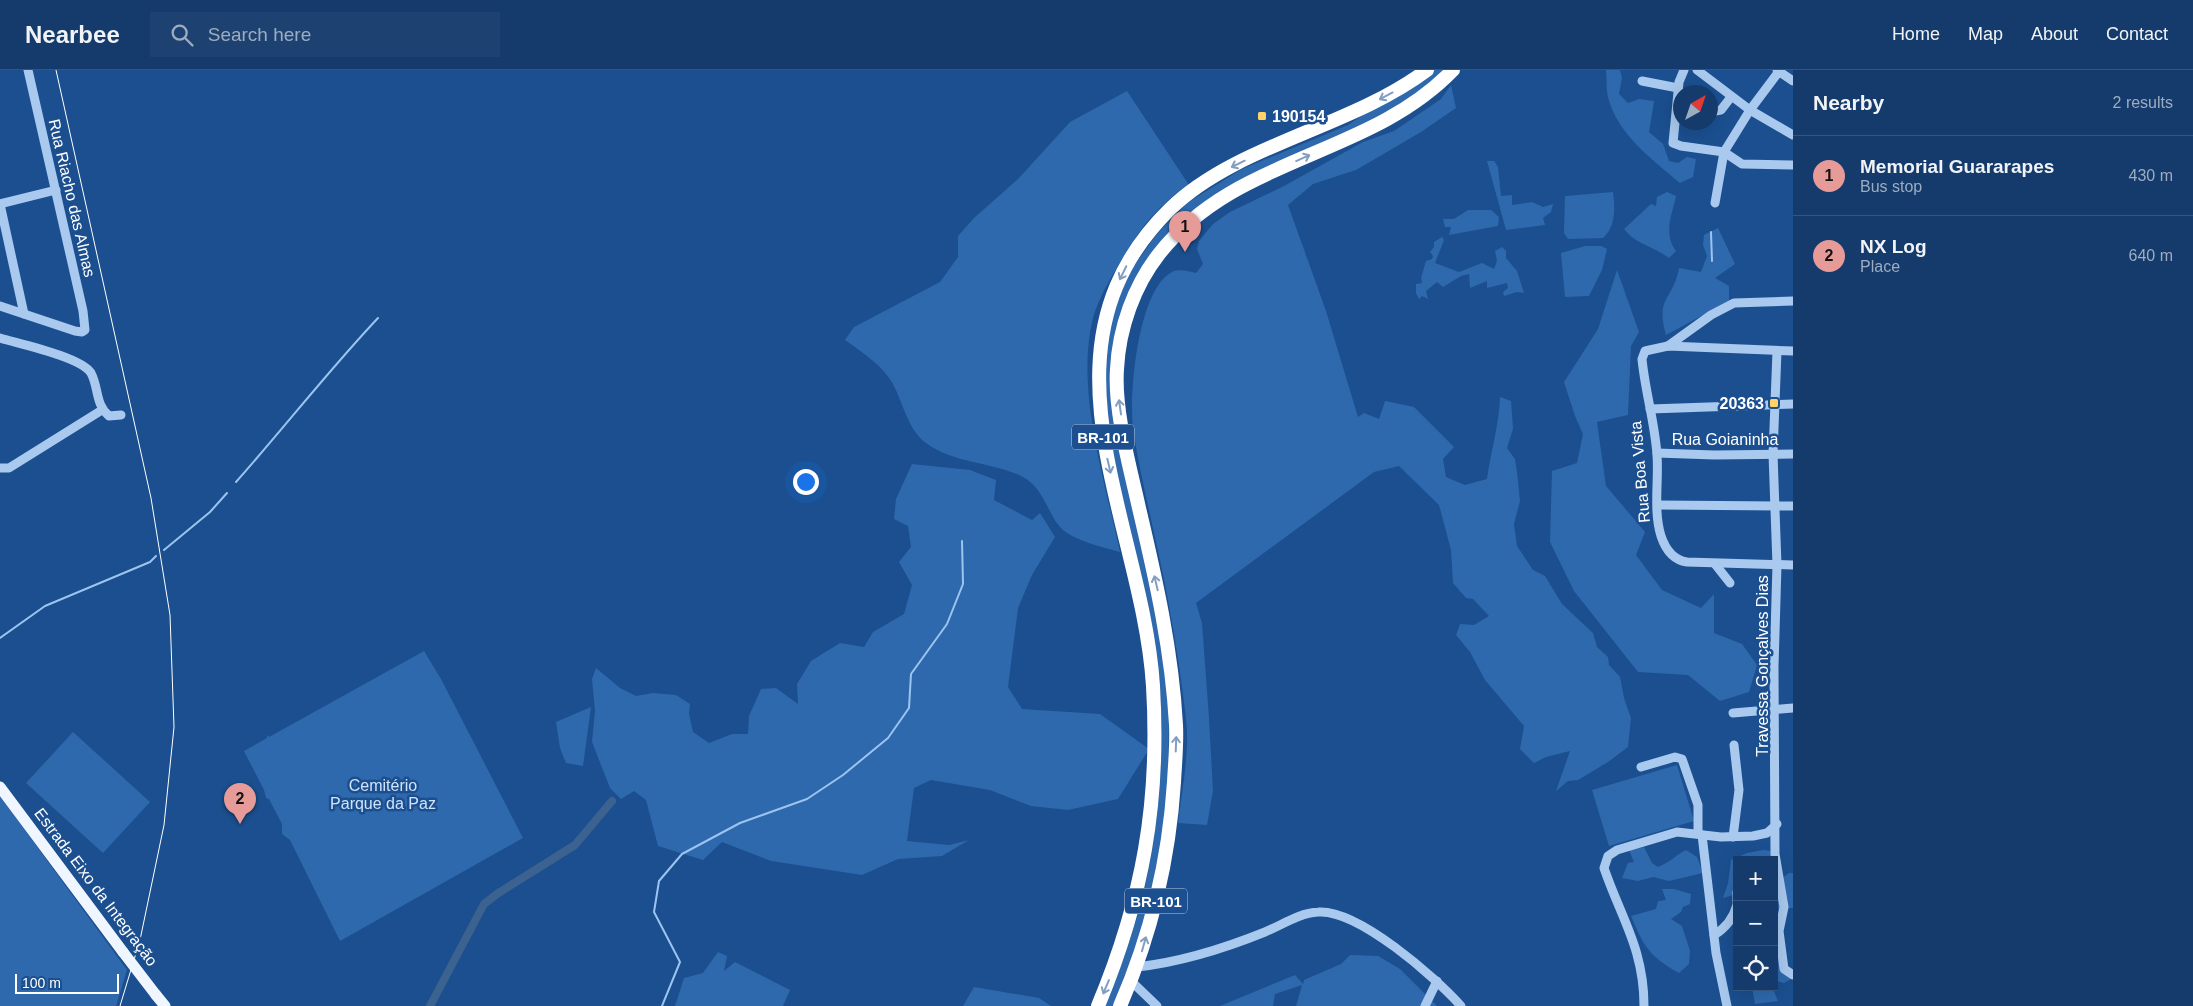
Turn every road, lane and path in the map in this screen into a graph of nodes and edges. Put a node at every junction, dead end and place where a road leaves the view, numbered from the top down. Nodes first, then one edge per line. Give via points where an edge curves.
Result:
1 (28, 70) edge
2 (1427, 70) edge
3 (1453, 70) edge
4 (1684, 70) edge
5 (1697, 70) edge
6 (1779, 71) edge
7 (1642, 81) dead end
8 (1793, 81) edge
9 (1679, 85) edge
10 (1673, 87) edge
11 (1731, 97) junction
12 (1718, 110) edge
13 (1750, 110) junction
14 (1676, 130) edge
15 (1793, 135) edge
16 (1724, 152) junction
17 (1793, 165) edge
18 (56, 190) junction
19 (1715, 203) dead end
20 (0, 204) edge
21 (1793, 301) edge
22 (0, 306) edge
23 (24, 314) junction
24 (0, 338) edge
25 (1668, 346) junction
26 (1793, 350) edge
27 (1777, 351) junction
28 (1774, 403) junction
29 (1793, 404) edge
30 (1650, 409) junction
31 (102, 410) junction
32 (121, 416) dead end
33 (1657, 453) junction
34 (1773, 454) junction
35 (1793, 454) edge
36 (0, 468) edge
37 (1658, 505) junction
38 (1775, 505) junction
39 (1793, 506) edge
40 (1714, 564) junction
41 (1777, 565) junction
42 (1793, 565) edge
43 (1730, 583) dead end
44 (1793, 708) edge
45 (1775, 709) junction
46 (1733, 713) dead end
47 (1734, 745) dead end
48 (1641, 767) dead end
49 (0, 787) edge
50 (1777, 824) junction
51 (1700, 834) junction
52 (1733, 837) junction
53 (1775, 856) edge
54 (1778, 880) edge
55 (1788, 907) edge
56 (1733, 917) edge
57 (1714, 935) junction
58 (1137, 967) junction
59 (1793, 975) edge
60 (1131, 981) junction
61 (1437, 981) junction
62 (165, 1006) edge
63 (1098, 1006) edge
64 (1120, 1006) edge
65 (1157, 1006) edge
66 (1425, 1006) edge
67 (1461, 1006) edge
68 (1644, 1006) edge
69 (1727, 1006) edge

1 - 18 street, Rua Riacho das Almas
2 -> 63 highway, BR-101 via 1382,99 1256,155 1195,187 1147,234 1112,297 1098,357 1098,400 1148,647 1154,758 1150,826 1138,887 1114,969
58 -> 3 highway, BR-101 via 1170,838 1177,730 1168,644 1124,444 1118,364 1126,319 1142,280 1154,261 1202,210 1233,190 1397,114 1433,90
4 - 9 street
5 - 11 street
6 - 8 street
6 - 13 street
7 - 10 street
11 - 12 street
11 - 13 street
13 - 15 street
13 - 16 street
14 - 16 street via 1674,145
16 - 17 street via 1742,164
16 - 19 street
18 - 20 street
18 - 23 street, Rua Riacho das Almas via 85,320 83,332
20 - 23 street
21 - 25 street via 1734,303 1710,315
22 - 23 street
24 - 31 street via 79,363 90,372
25 - 27 street
25 - 30 street, Rua Boa Vista via 1645,351 1642,361
26 - 27 street
27 - 28 street, Travessa Gonçalves Dias
28 - 29 street
28 - 30 street
28 - 34 street, Travessa Gonçalves Dias
30 - 33 street, Rua Boa Vista
31 - 32 street via 109,416
31 - 36 street via 8,468
33 - 34 street, Rua Goianinha via 1714,456
33 - 37 street, Rua Boa Vista
34 - 35 street, Rua Goianinha
34 - 38 street, Travessa Gonçalves Dias
37 - 38 street
37 - 40 street, Rua Boa Vista via 1662,538 1673,557 1683,562
38 - 39 street
38 - 41 street, Travessa Gonçalves Dias
40 - 41 street, Rua Boa Vista
40 - 43 street
41 - 42 street, Rua Boa Vista
41 - 45 street, Travessa Gonçalves Dias
44 - 45 street
45 - 46 street
45 - 50 street, Travessa Gonçalves Dias
47 - 52 street via 1739,790
48 - 51 street via 1675,757 1682,759 1698,805
49 - 62 main road, Estrada Eixo da Integração, bridge
50 - 52 street via 1761,835
50 - 53 street, Travessa Gonçalves Dias
51 - 52 street
51 - 57 street
51 - 68 street via 1672,833 1621,848 1611,853 1605,862 1636,945
54 - 55 street, Travessa Gonçalves Dias
55 - 59 street, Travessa Gonçalves Dias via 1779,931 1784,969
56 - 57 street
57 - 69 street
58 - 60 highway, BR-101
58 - 61 street via 1188,959 1306,914 1323,912 1379,936
60 - 64 highway, BR-101
60 - 65 street
61 - 66 street
61 - 67 street

